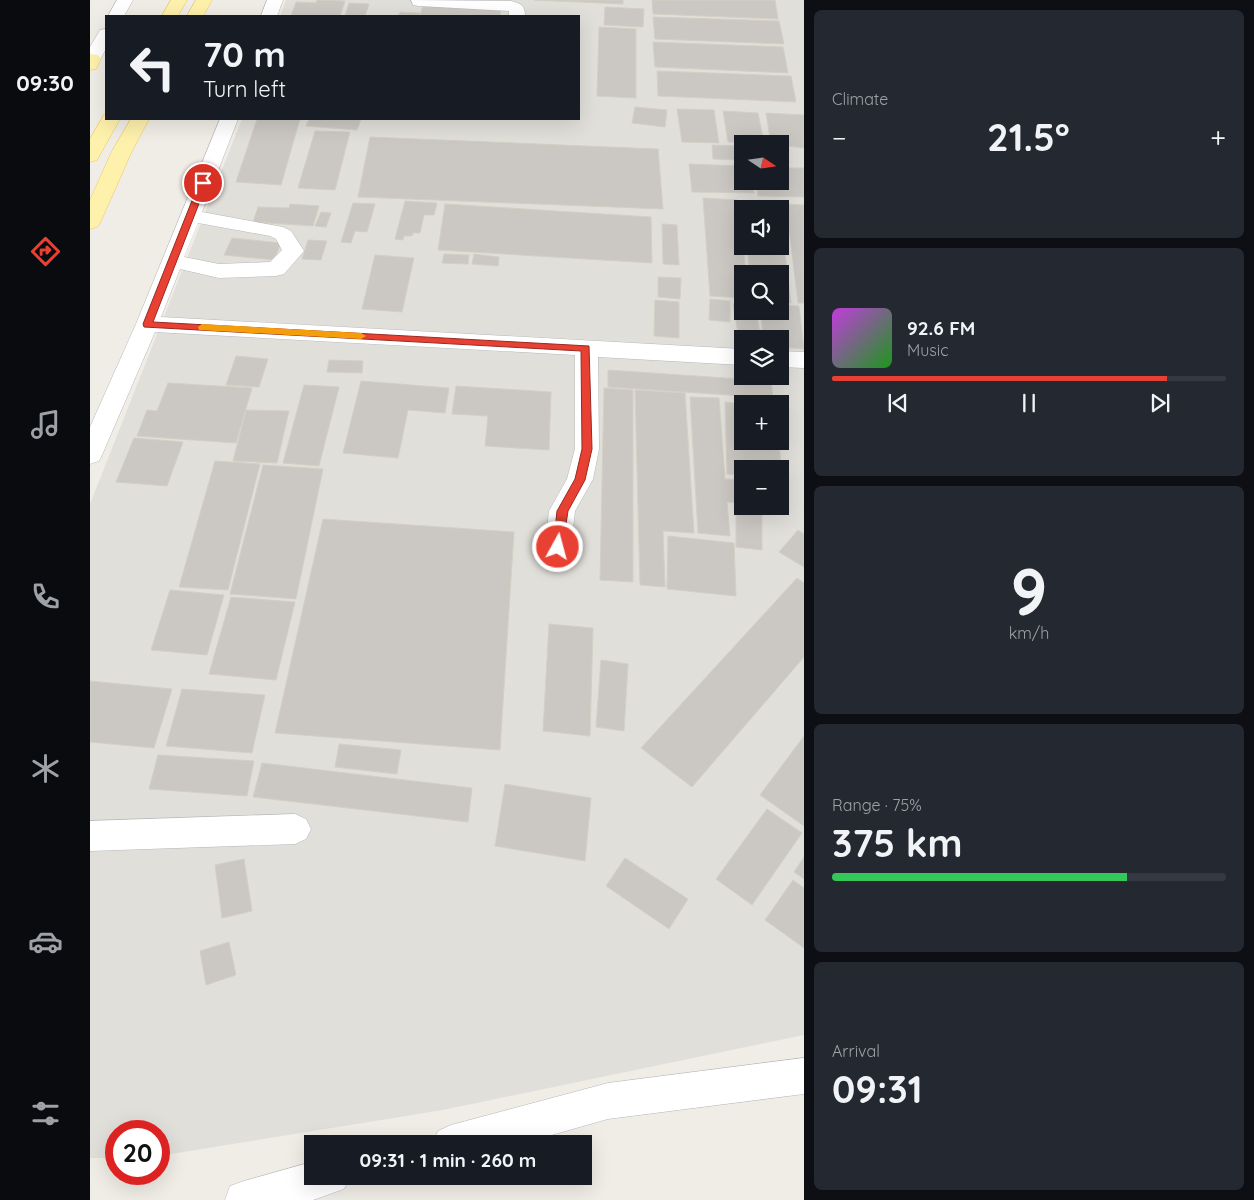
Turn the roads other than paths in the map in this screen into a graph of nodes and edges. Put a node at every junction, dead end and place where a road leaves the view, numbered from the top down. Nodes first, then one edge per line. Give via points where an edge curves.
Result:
1 (125, 0) edge
2 (179, 0) edge
3 (204, 0) edge
4 (275, 0) edge
5 (419, 1) edge
6 (117, 15) edge
7 (171, 15) edge
8 (196, 15) edge
9 (269, 15) edge
10 (517, 15) edge
11 (105, 36) edge
12 (92, 59) edge
13 (110, 120) edge
14 (139, 120) edge
15 (228, 120) edge
16 (92, 152) edge
17 (191, 216) junction
18 (90, 223) edge
19 (173, 260) junction
20 (147, 324) junction
21 (586, 348) junction
22 (734, 357) edge
23 (789, 359) edge
24 (804, 360) edge
25 (90, 455) edge
26 (558, 547) dead end
27 (295, 829) dead end
28 (90, 836) edge
29 (804, 1076) edge
30 (484, 1135) edge
31 (304, 1183) edge
32 (244, 1200) edge

1 - 6 street
2 - 7 main road
3 - 8 main road
4 - 9 street
5 - 10 street via 511,6 517,8
11 - 12 street
13 - 16 main road
14 - 18 main road
15 - 17 street
17 - 19 street
17 - 19 street via 276,231 284,235 293,251 276,269 219,271
19 - 20 street
20 - 21 street
20 - 25 street
21 - 22 street
21 - 26 street via 587,449 580,480 562,511
23 - 24 street
27 - 28 street
29 - 30 street via 608,1101
31 - 32 street

